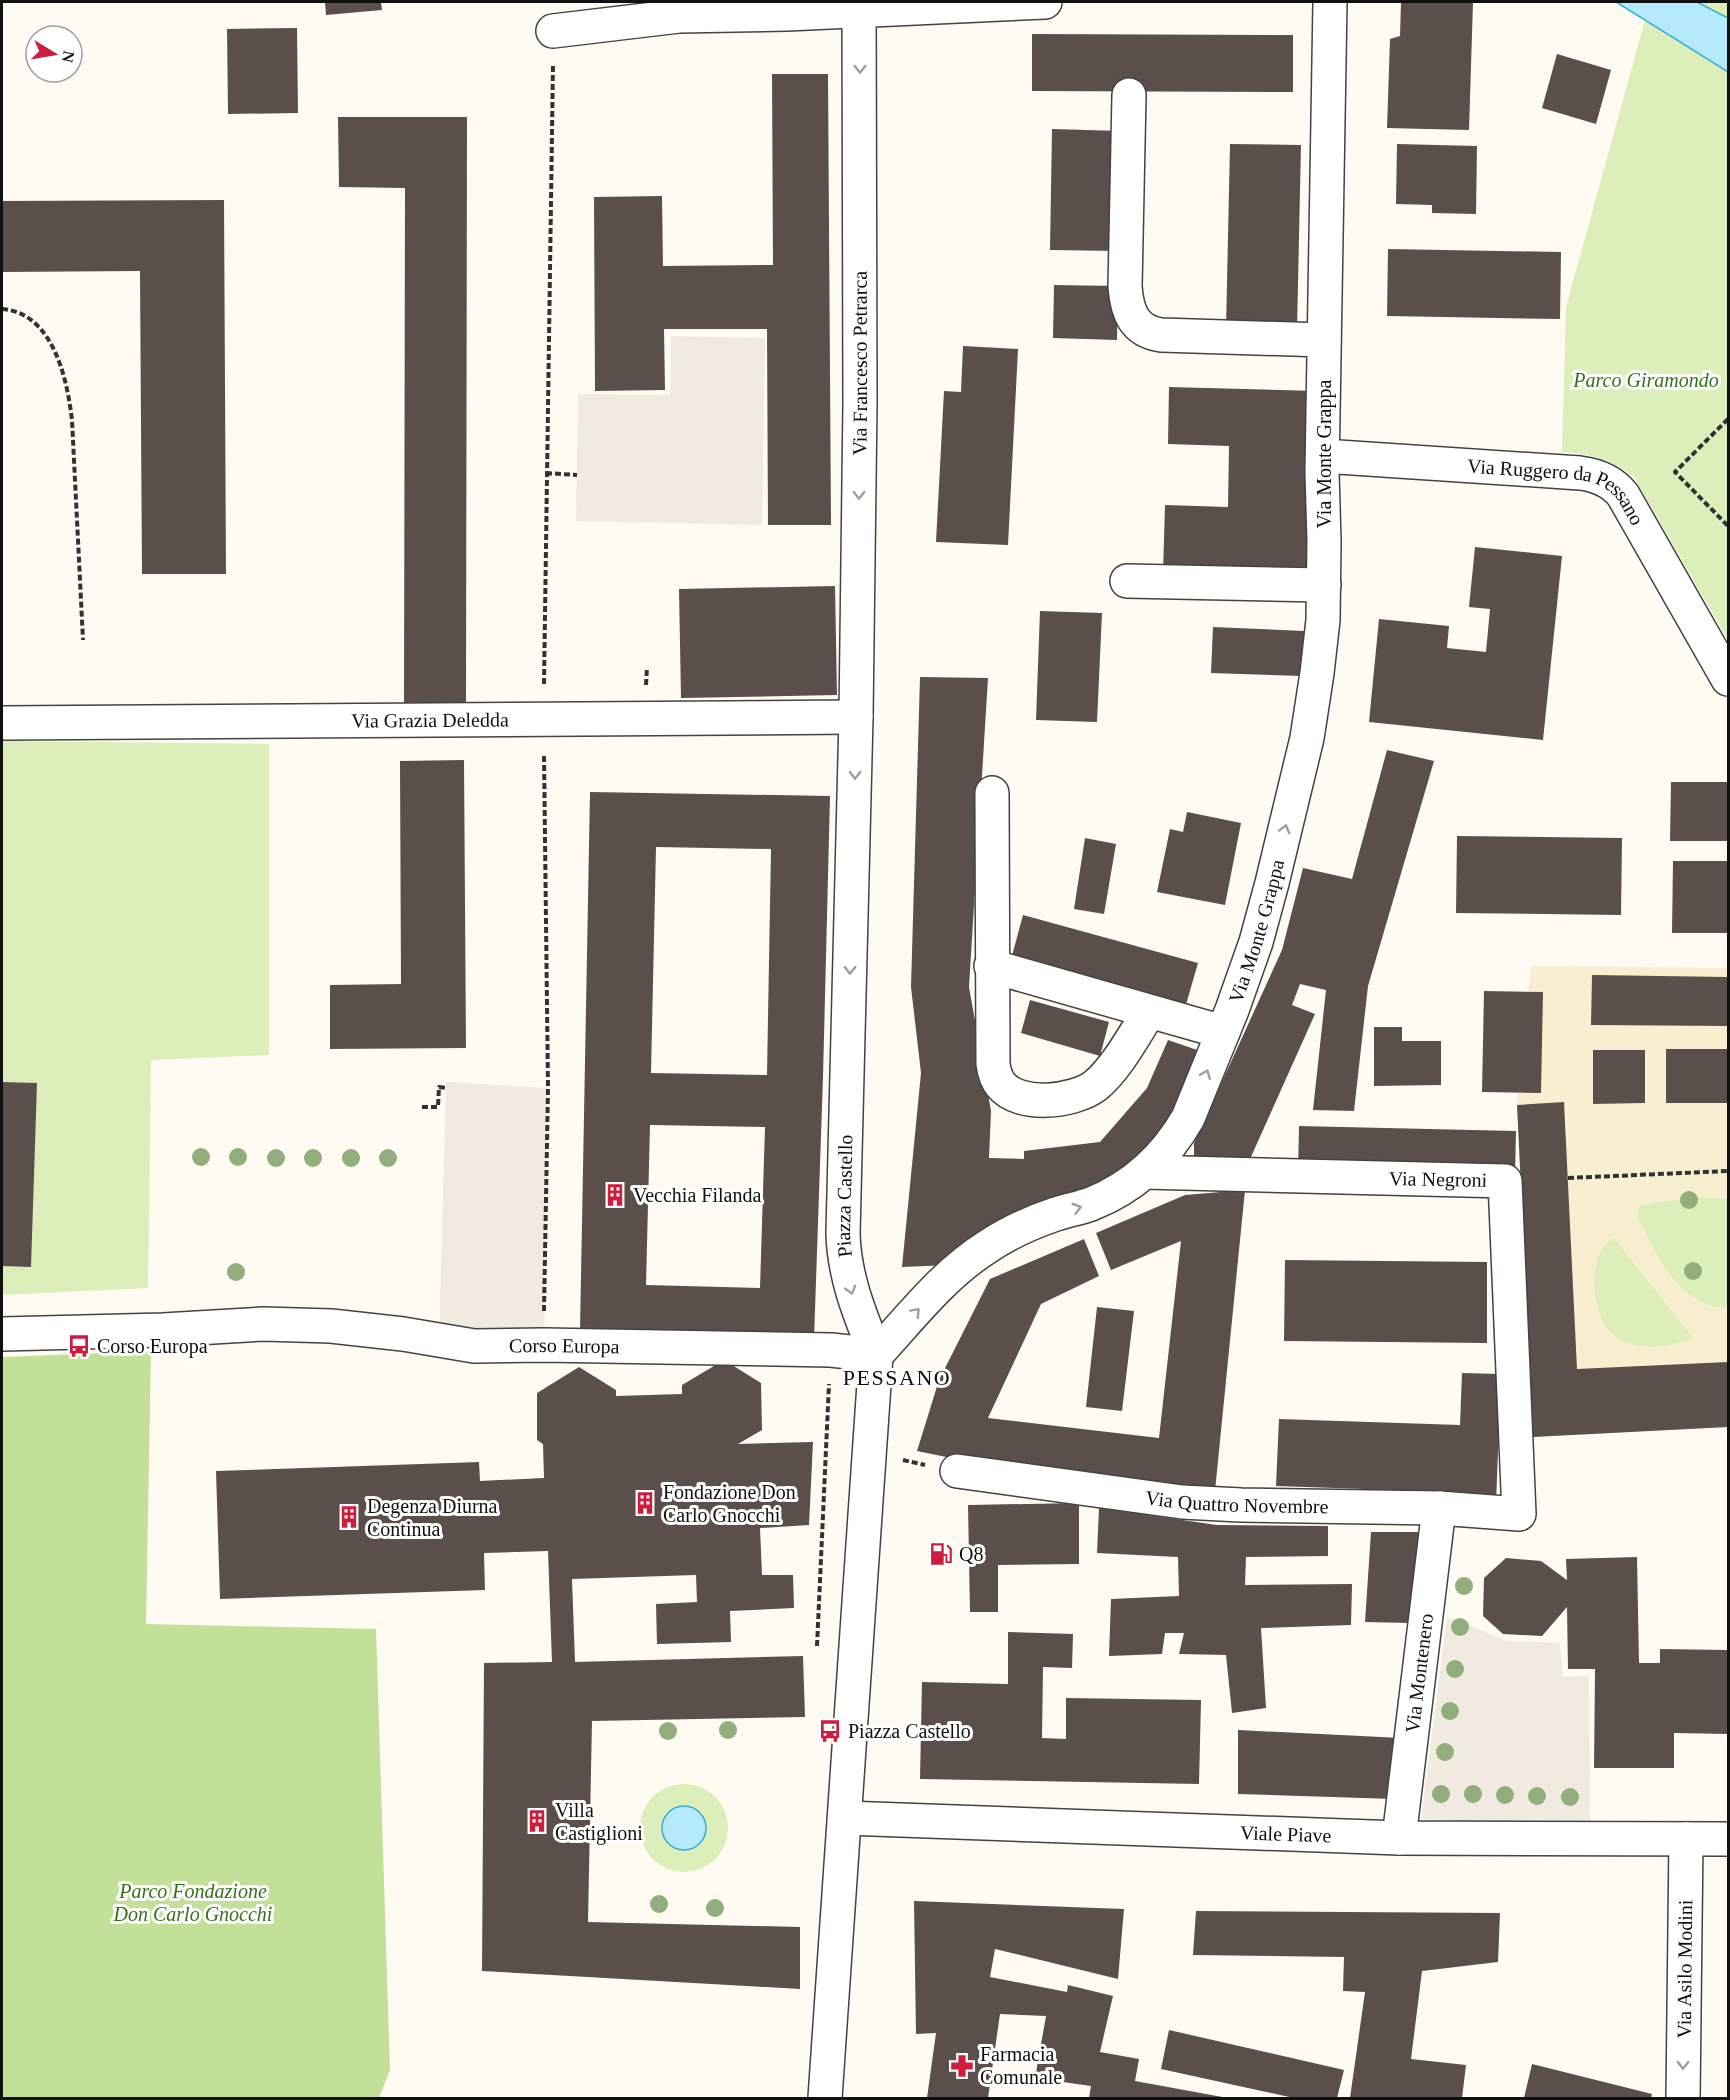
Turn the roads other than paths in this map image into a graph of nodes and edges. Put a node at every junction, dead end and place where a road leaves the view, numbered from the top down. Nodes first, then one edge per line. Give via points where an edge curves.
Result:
1 (1045, 2) edge
2 (1330, 2) edge
3 (859, 6) edge
4 (553, 31) dead end
5 (1129, 95) dead end
6 (1324, 340) junction
7 (1323, 456) junction
8 (1127, 581) dead end
9 (1324, 585) junction
10 (1728, 679) edge
11 (856, 717) junction
12 (2, 723) edge
13 (992, 793) dead end
14 (992, 966) junction
15 (1149, 1012) junction
16 (1222, 1032) junction
17 (1144, 1172) junction
18 (2, 1334) edge
19 (876, 1355) junction
20 (957, 1471) road end
21 (1439, 1508) junction
22 (1519, 1514) joint
23 (845, 1818) junction
24 (1399, 1838) junction
25 (1686, 1839) junction
26 (1728, 1839) edge
27 (825, 2098) edge
28 (1683, 2098) edge

1 - 3 street
2 - 6 street, Via Monte Grappa
3 - 4 street via 787,14 679,16
3 -> 11 street, Via Francesco Petrarca
5 - 6 street via 1125,287 1135,323 1161,334
6 - 7 street, Via Monte Grappa
7 - 9 street, Via Monte Grappa
7 - 10 street, Via Ruggero da Pessano via 1580,473 1612,484 1623,495
8 - 9 street
16 -> 9 street, Via Monte Grappa via 1258,936 1302,765 1317,673
11 - 12 street, Via Grazia Deledda
11 -> 19 street, Piazza Castello via 843,1244 849,1283
13 - 14 street
14 - 15 street
14 - 15 street via 994,1073 1013,1096 1061,1099 1089,1090 1109,1071
15 - 16 street
17 -> 16 street, Via Monte Grappa via 1169,1147 1188,1118
19 -> 17 street, Via Monte Grappa via 943,1281 985,1248 1031,1223 1109,1196
17 - 22 street, Via Negroni via 1505,1181
18 - 19 street, Corso Europa via 263,1324 331,1326 474,1346 831,1350
19 - 23 street, Piazza Castello
20 - 21 street, Via Quattro Novembre via 1182,1502
21 - 22 street, Via Quattro Novembre
21 - 24 street, Via Montenero
23 - 24 street, Viale Piave
23 - 27 street, Piazza Castello
24 - 25 street, Viale Piave
25 - 26 street, Viale Piave
25 -> 28 street, Via Asilo Modini

